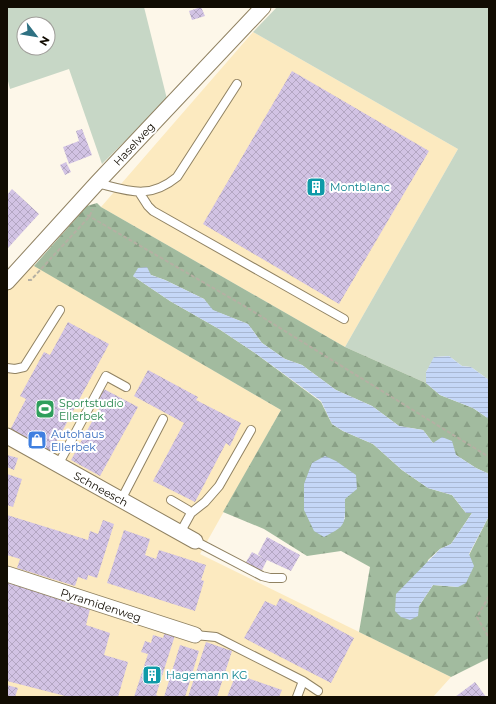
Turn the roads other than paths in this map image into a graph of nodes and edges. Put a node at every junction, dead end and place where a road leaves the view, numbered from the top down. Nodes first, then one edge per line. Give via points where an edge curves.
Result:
1 (263, 7) edge
2 (237, 84) dead end
3 (97, 183) junction
4 (139, 192) junction
5 (7, 282) edge
6 (60, 310) dead end
7 (344, 319) dead end
8 (7, 368) edge
9 (126, 387) dead end
10 (163, 420) dead end
11 (251, 430) dead end
12 (7, 436) edge
13 (58, 465) junction
14 (121, 500) junction
15 (171, 500) dead end
16 (191, 513) junction
17 (180, 533) junction
18 (195, 541) joint
19 (7, 574) edge
20 (282, 578) dead end
21 (195, 635) joint
22 (302, 681) junction
23 (318, 691) dead end
24 (297, 697) edge

1 - 3 street, Haselweg
2 - 4 lane via 177,177 159,189
3 - 4 lane
3 - 5 street, Haselweg
4 - 7 lane via 153,211
6 - 8 lane via 24,367
9 - 13 lane via 106,376
10 - 14 lane
11 - 16 lane via 218,486 205,502
12 - 13 street, Schneesch
13 - 14 street, Schneesch
14 - 17 street, Schneesch
15 - 16 lane
16 - 17 lane
17 - 18 street, Schneesch
18 - 20 lane via 262,576
19 - 21 street, Pyramidenweg
21 - 22 lane via 216,637
22 - 23 lane
22 - 24 lane

